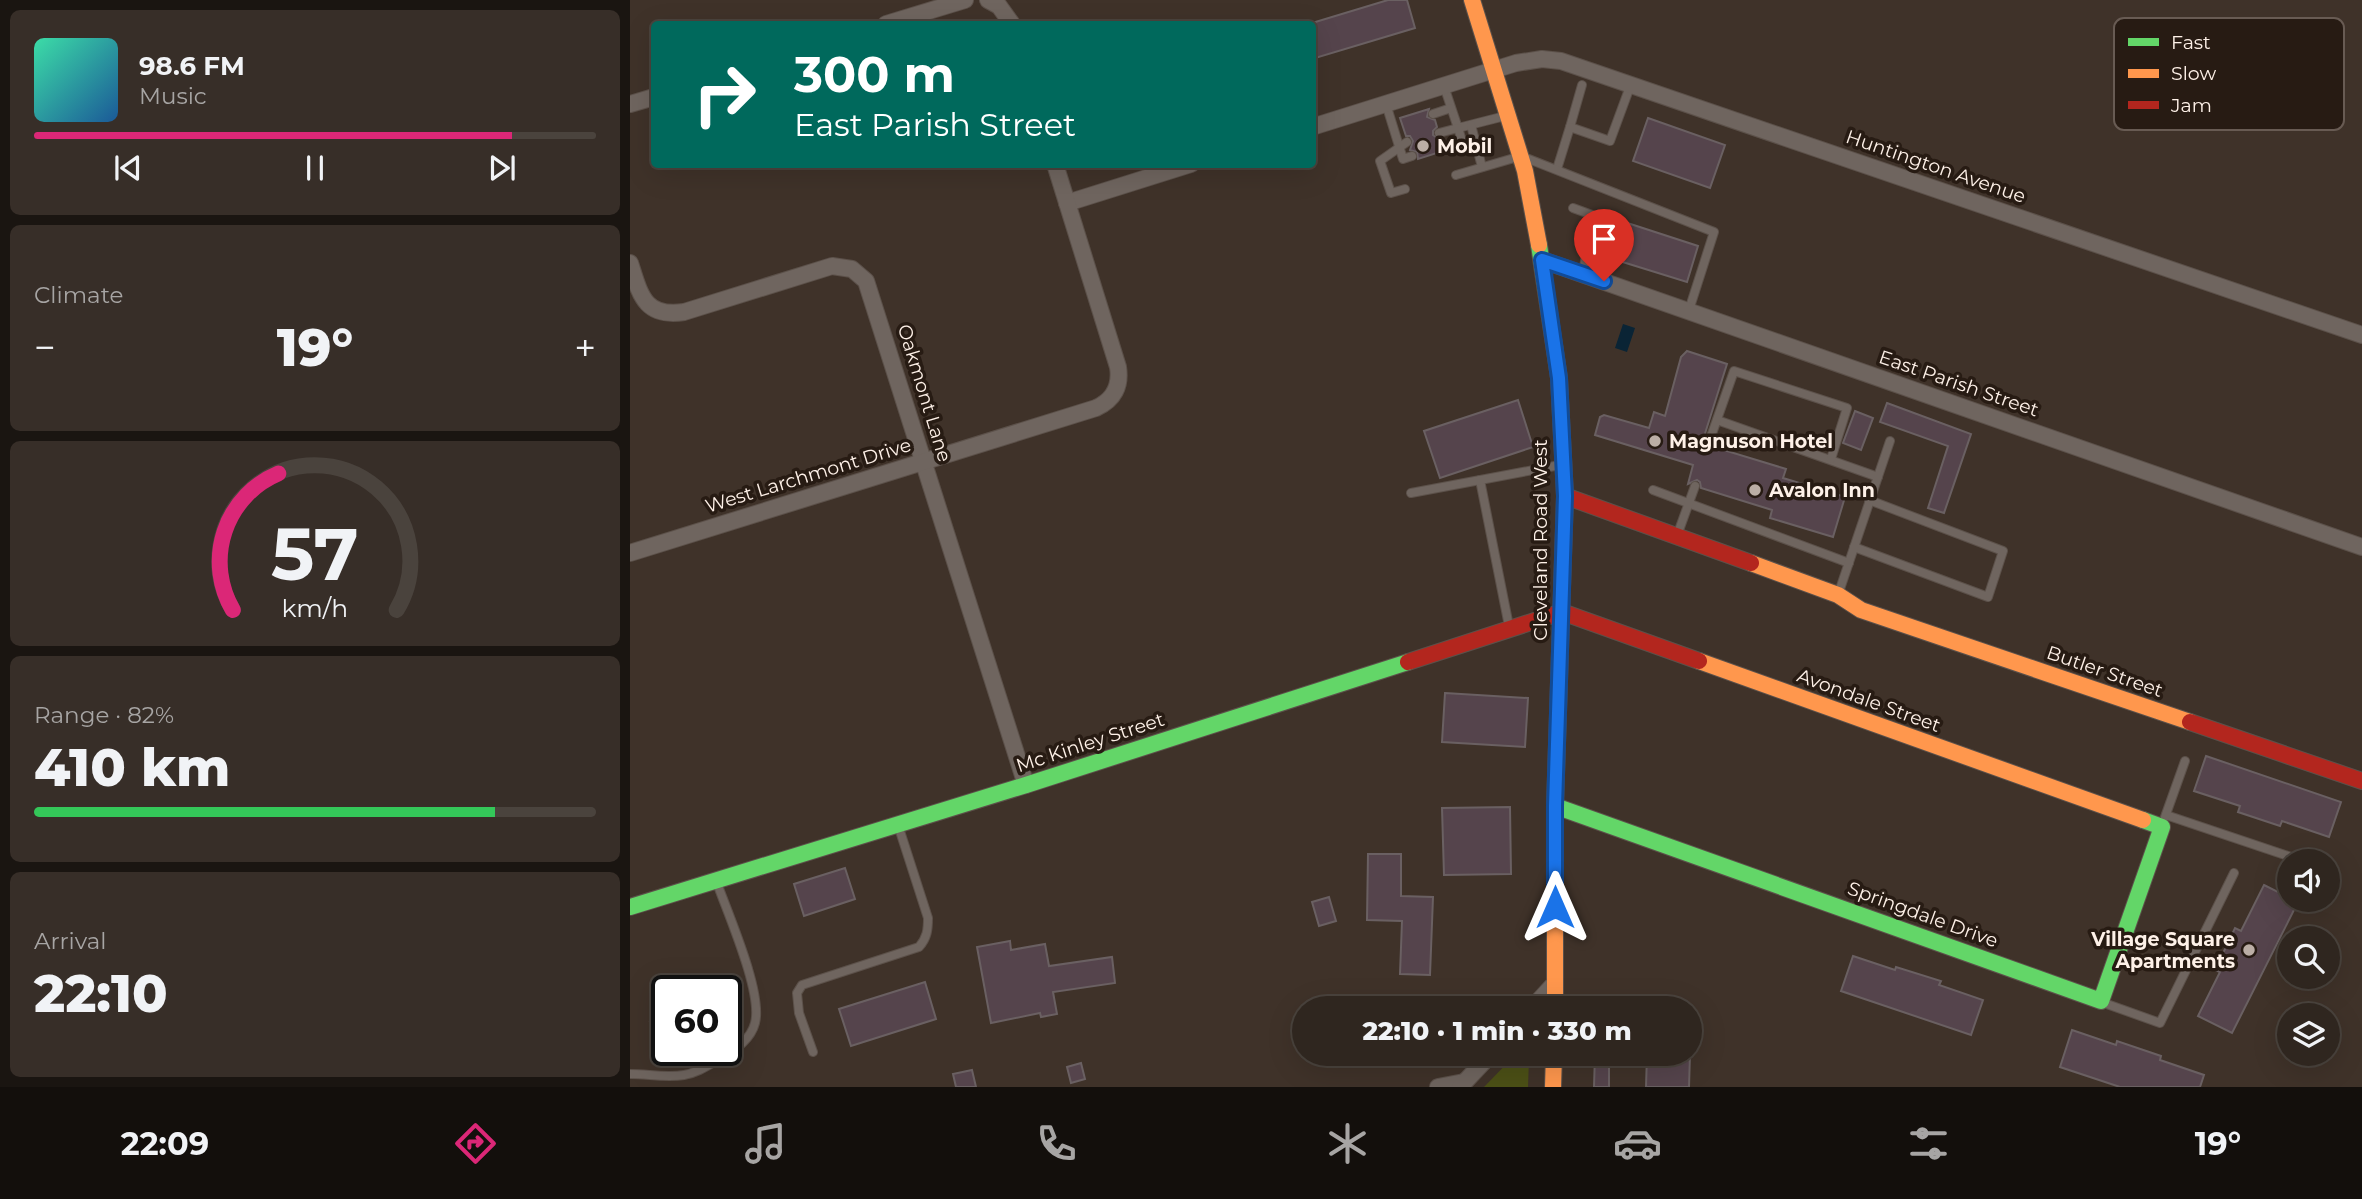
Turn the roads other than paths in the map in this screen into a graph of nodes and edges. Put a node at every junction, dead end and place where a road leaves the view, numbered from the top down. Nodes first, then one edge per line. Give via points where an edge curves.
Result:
1 (965, 0) edge
2 (1472, 0) edge
3 (992, 2) edge
4 (897, 21) edge
5 (1010, 21) edge
6 (1493, 70) junction
7 (1631, 84) junction
8 (1582, 85) dead end
9 (1444, 86) junction
10 (651, 98) edge
11 (630, 104) edge
12 (1385, 104) junction
13 (1451, 108) junction
14 (1433, 114) dead end
15 (1508, 115) junction
16 (1471, 125) junction
17 (1316, 126) edge
18 (1570, 127) junction
19 (1458, 128) junction
20 (1439, 134) dead end
21 (1408, 142) dead end
22 (1399, 146) junction
23 (1442, 146) dead end
24 (1412, 156) dead end
25 (1521, 156) junction
26 (1482, 167) junction
27 (1056, 168) edge
28 (1178, 168) edge
29 (1557, 169) junction
30 (1456, 175) dead end
31 (1405, 189) dead end
32 (1067, 203) junction
33 (1573, 208) dead end
34 (1542, 260) junction
35 (630, 263) edge
36 (1583, 274) junction
37 (1689, 310) junction
38 (2362, 335) edge
39 (1717, 419) junction
40 (1890, 441) dead end
41 (1708, 445) dead end
42 (1831, 459) junction
43 (925, 461) junction
44 (1563, 465) junction
45 (1878, 477) junction
46 (1480, 480) junction
47 (1695, 486) dead end
48 (1653, 491) dead end
49 (1411, 493) dead end
50 (1565, 496) junction
51 (1869, 500) junction
52 (1689, 503) junction
53 (1677, 536) junction
54 (1854, 547) junction
55 (2362, 547) edge
56 (630, 553) edge
57 (1849, 563) junction
58 (1838, 595) junction
59 (1562, 612) junction
60 (1510, 629) junction
61 (2205, 710) dead end
62 (2185, 761) dead end
63 (2362, 781) edge
64 (1026, 785) junction
65 (1555, 806) junction
66 (2164, 821) junction
67 (898, 825) junction
68 (2277, 854) edge
69 (2234, 873) dead end
70 (716, 880) junction
71 (630, 907) edge
72 (1555, 983) junction
73 (1543, 996) edge
74 (1555, 996) edge
75 (2101, 1002) junction
76 (813, 1052) dead end
77 (1479, 1066) edge
78 (1554, 1066) edge
79 (630, 1074) edge
80 (1462, 1084) edge
81 (1438, 1087) edge
82 (1553, 1087) edge

1 - 4 street
2 - 6 street, Cleveland Road West
3 - 5 street
6 - 7 street, Huntington Avenue via 1552,60
6 - 9 street, Huntington Avenue
6 - 15 street, Cleveland Road West
7 - 18 lane via 1610,141
7 - 38 street, Huntington Avenue
8 - 18 lane
9 - 12 street, Huntington Avenue
9 - 13 lane
10 - 11 street
12 - 17 street, Huntington Avenue
12 - 22 lane via 1398,126
13 - 14 lane
13 - 19 lane
15 - 16 lane
15 - 25 street, Cleveland Road West
16 - 19 lane
16 - 26 lane
18 - 29 lane
19 - 20 lane
19 - 23 lane via 1462,141
21 - 22 lane
22 - 24 lane via 1404,159
22 - 31 lane via 1380,161 1391,193
25 - 26 lane
25 - 29 lane
25 - 34 street, Cleveland Road West
26 - 30 lane
27 - 32 street
28 - 32 street
29 - 37 lane via 1714,232
32 - 43 street, West Larchmont Drive via 1118,368 1115,394 1097,408
33 - 36 lane via 1592,215
34 - 36 street, East Parish Street
34 - 44 street, Cleveland Road West via 1559,378
35 - 43 street, Oakmont Lane via 644,301 669,314 823,268 839,265 856,271 872,294
36 - 37 street, East Parish Street
37 - 55 street, East Parish Street
39 - 41 lane
39 - 42 lane
39 - 42 lane via 1734,371 1847,408
40 - 45 lane
42 - 45 lane
43 - 56 street, West Larchmont Drive
43 - 64 street, Oakmont Lane
44 - 46 lane
44 - 50 street, Cleveland Road West
45 - 51 lane
46 - 49 lane
46 - 60 lane
47 - 52 lane
48 - 52 lane
50 - 53 street, Butler Street
50 - 59 street, Cleveland Road West
51 - 54 lane
51 - 54 lane via 2003,551 1988,597
52 - 53 lane
52 - 57 lane
53 - 58 street, Butler Street
54 - 57 lane
57 - 58 lane
58 - 61 street, Butler Street via 1865,595
58 - 63 street, Butler Street via 1861,610
59 - 60 street, Mc Kinley Street
59 - 65 street, Cleveland Road West
59 - 66 street, Avondale Street
60 - 64 street, Mc Kinley Street
62 - 66 lane
64 - 67 street, Mc Kinley Street
65 - 72 street, Cleveland Road West
65 - 75 street, Springdale Drive
66 - 68 lane
66 - 75 street
67 - 70 street, Mc Kinley Street
67 - 76 lane via 928,918 925,941 919,947 802,985 797,993 799,1013
69 - 75 lane via 2160,1023
70 - 71 street, Mc Kinley Street
70 - 79 lane via 746,964 756,1022 736,1050 696,1072 666,1077
72 - 73 street
72 - 74 street, Cleveland Road West
77 - 80 street
78 - 82 street
80 - 81 street

